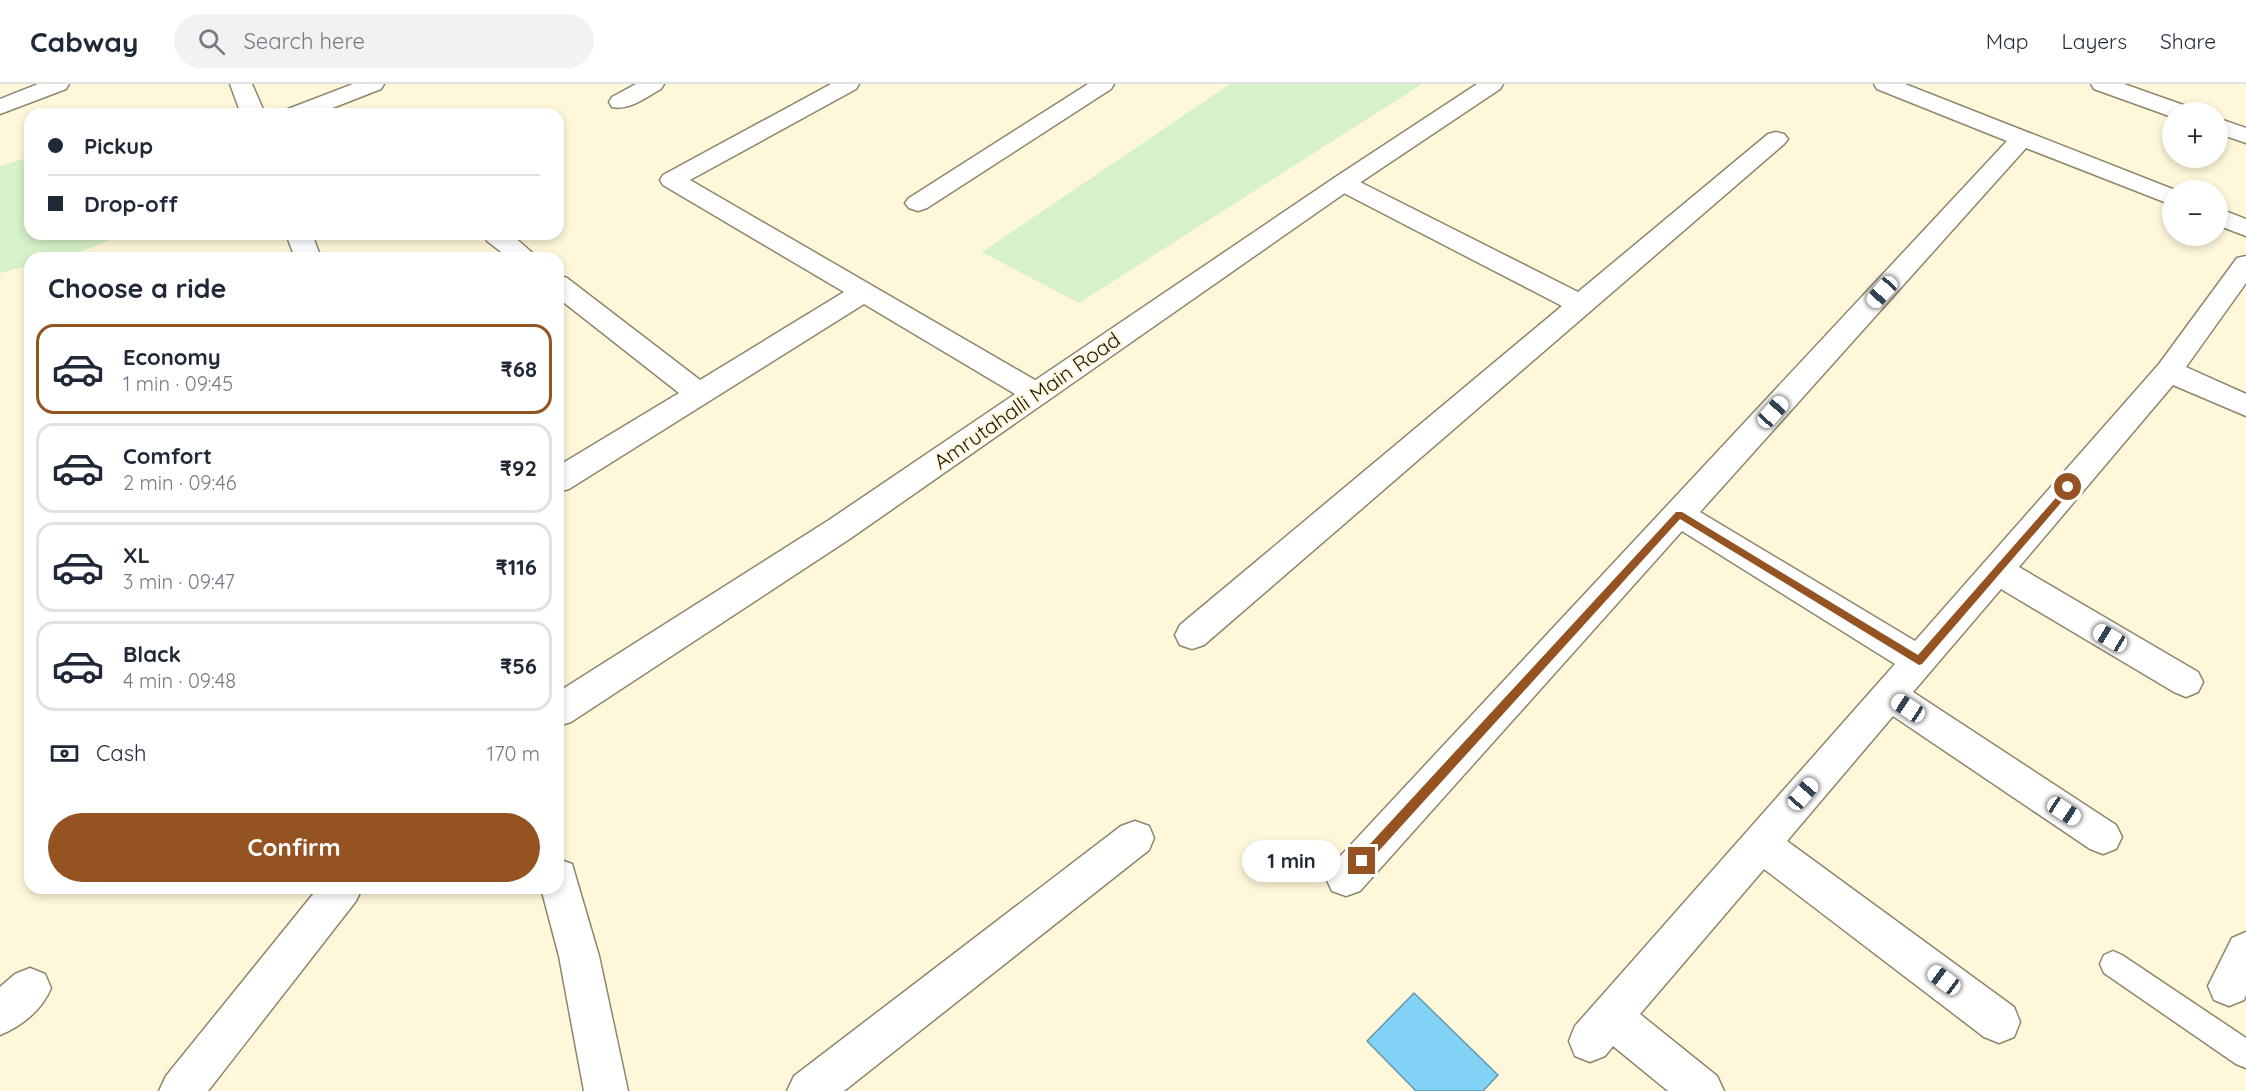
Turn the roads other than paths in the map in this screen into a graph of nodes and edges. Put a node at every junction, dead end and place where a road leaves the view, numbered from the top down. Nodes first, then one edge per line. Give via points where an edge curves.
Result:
1 (58, 84) edge
2 (241, 84) edge
3 (373, 84) edge
4 (653, 84) edge
5 (848, 84) edge
6 (1103, 84) edge
7 (1492, 84) edge
8 (1885, 84) edge
9 (2102, 84) edge
10 (620, 102) dead end
11 (2162, 105) edge
12 (0, 107) edge
13 (251, 108) edge
14 (311, 108) edge
15 (2228, 129) edge
16 (2246, 136) edge
17 (2022, 138) junction
18 (1776, 139) dead end
19 (1343, 183) junction
20 (2162, 194) edge
21 (918, 203) dead end
22 (2228, 221) edge
23 (2246, 228) edge
24 (502, 240) edge
25 (517, 252) edge
26 (2246, 264) edge
27 (564, 289) edge
28 (864, 292) junction
29 (1581, 304) junction
30 (2169, 371) junction
31 (699, 394) junction
32 (1037, 394) junction
33 (2246, 406) edge
34 (564, 477) edge
35 (1679, 514) junction
36 (1996, 570) junction
37 (1192, 635) dead end
38 (1919, 661) junction
39 (2186, 682) dead end
40 (1888, 695) junction
41 (564, 707) edge
42 (2103, 837) dead end
43 (1135, 838) dead end
44 (1760, 843) junction
45 (1346, 878) dead end
46 (337, 894) edge
47 (563, 894) edge
48 (2113, 964) dead end
49 (30, 988) dead end
50 (0, 1014) edge
51 (1999, 1022) dead end
52 (2246, 1054) edge
53 (181, 1091) edge
54 (606, 1091) edge
55 (809, 1091) edge
56 (1702, 1091) edge

1 - 12 street
2 - 13 street
3 - 14 street
4 - 10 street
5 - 28 street via 672,180
6 - 21 street
7 - 19 street, Amrutahalli Main Road
8 - 17 street
9 - 11 street
15 - 16 street
17 - 20 street
17 - 35 street
18 - 29 street
19 - 29 street
19 - 32 street, Amrutahalli Main Road
22 - 23 street
24 - 25 street
26 - 30 street
27 - 31 street
28 - 31 street
28 - 32 street
29 - 37 street
30 - 33 street
30 - 36 street
31 - 34 street
32 - 41 street, Amrutahalli Main Road via 840,530
35 - 38 street
35 - 45 street
36 - 38 street
36 - 39 street
38 - 40 street
40 - 42 street
40 - 44 street
43 - 55 street
44 - 51 street
44 - 56 street via 1600,1029
46 - 53 street
47 - 54 street
48 - 52 lane
49 - 50 street

